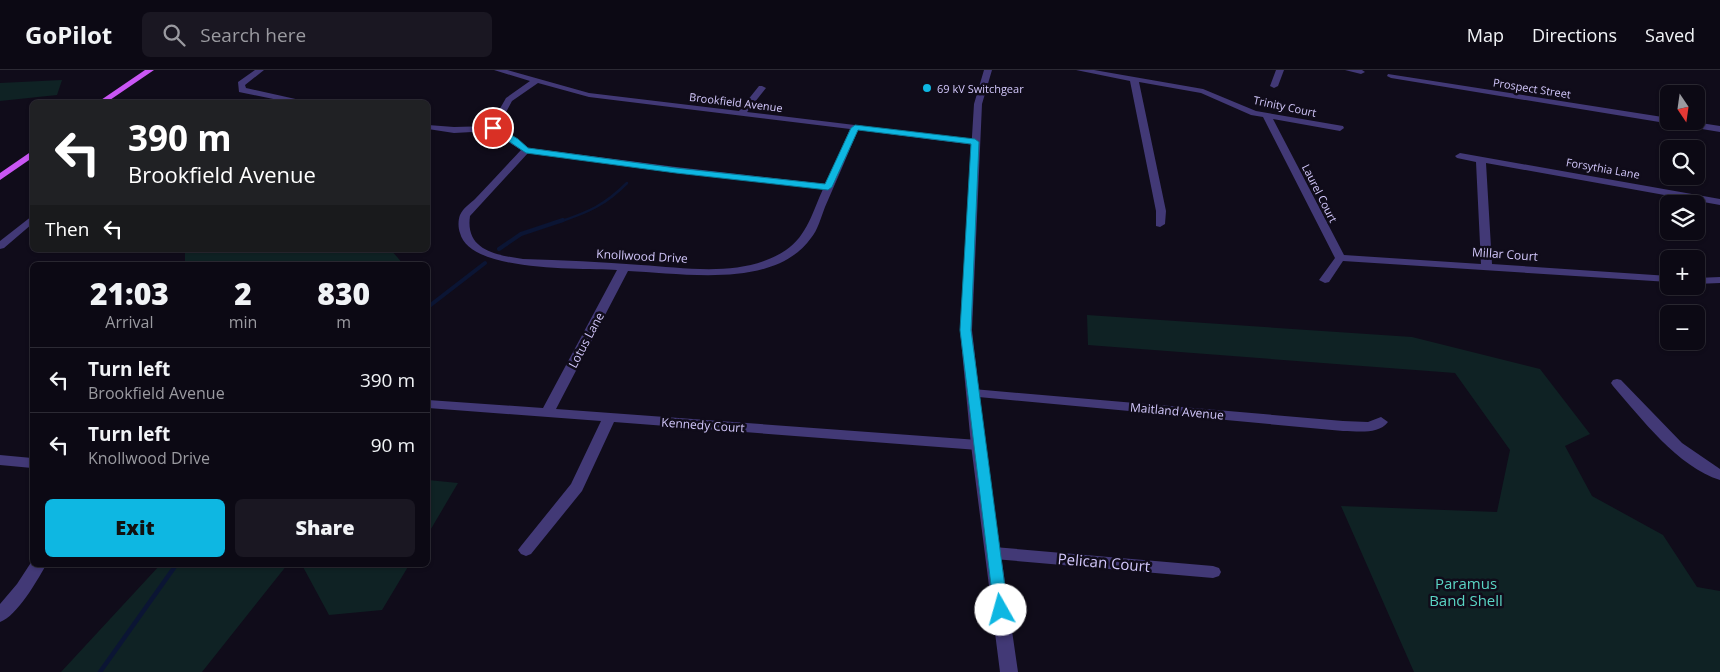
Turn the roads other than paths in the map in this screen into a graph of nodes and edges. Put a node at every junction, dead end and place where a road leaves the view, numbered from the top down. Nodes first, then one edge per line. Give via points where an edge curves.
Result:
1 (136, 70) edge
2 (150, 70) edge
3 (260, 70) edge
4 (498, 70) edge
5 (988, 70) edge
6 (1080, 70) edge
7 (1280, 70) edge
8 (1349, 70) edge
9 (1361, 72) dead end
10 (1391, 76) dead end
11 (1134, 79) junction
12 (536, 81) junction
13 (1274, 86) dead end
14 (762, 88) dead end
15 (100, 100) edge
16 (105, 100) edge
17 (288, 100) edge
18 (741, 114) junction
19 (1267, 116) junction
20 (1660, 119) edge
21 (430, 127) edge
22 (1705, 127) edge
23 (493, 128) junction
24 (855, 128) junction
25 (1340, 128) dead end
26 (1720, 129) edge
27 (975, 142) junction
28 (526, 150) junction
29 (30, 156) edge
30 (1460, 156) dead end
31 (1481, 160) junction
32 (0, 178) edge
33 (828, 187) junction
34 (1720, 202) edge
35 (30, 223) edge
36 (1160, 224) dead end
37 (0, 246) edge
38 (1340, 258) junction
39 (1487, 266) junction
40 (624, 267) junction
41 (1660, 278) edge
42 (1326, 280) dead end
43 (1720, 280) edge
44 (1705, 281) edge
45 (1617, 383) dead end
46 (973, 393) junction
47 (430, 404) edge
48 (547, 413) junction
49 (609, 418) junction
50 (1381, 422) dead end
51 (978, 446) junction
52 (0, 460) edge
53 (30, 463) edge
54 (1720, 475) edge
55 (526, 550) dead end
56 (994, 553) junction
57 (37, 567) edge
58 (1214, 572) dead end
59 (0, 615) edge
60 (1009, 672) edge

1 - 15 main road
2 - 16 main road
3 - 17 street via 241,84 242,90
4 - 12 street, Brookfield Avenue
5 - 27 street via 978,104
6 - 11 street, Trinity Court
7 - 13 street
8 - 9 street
10 - 20 street, Prospect Street
11 - 19 street, Trinity Court via 1212,94
11 - 36 street via 1162,211
12 - 18 street, Brookfield Avenue via 590,95
12 - 23 street via 521,88 504,104
14 - 18 street
18 - 24 street, Brookfield Avenue
19 - 25 street, Trinity Court
19 - 38 street, Laurel Court
21 - 23 street
22 - 26 street, Prospect Street
23 - 28 street
24 - 27 street, Brookfield Avenue
24 - 33 street, Knollwood Drive
27 - 46 street via 966,311
28 - 33 street
28 - 40 street, Knollwood Drive via 465,215 462,224 467,240 484,253 509,260
29 - 32 main road
30 - 31 street, Forsythia Lane
31 - 34 street, Forsythia Lane
31 - 39 street
33 - 40 street, Knollwood Drive via 807,237 791,252 773,261 753,268 720,272
35 - 37 street
38 - 39 street, Millar Court
38 - 42 street
39 - 41 street, Millar Court
40 - 48 street, Lotus Lane
43 - 44 street
45 - 54 street via 1672,444 1692,460
46 - 50 street, Maitland Avenue via 1344,426 1370,427
46 - 51 street
47 - 48 street, Kennedy Court
48 - 49 street, Kennedy Court
49 - 51 street, Kennedy Court
49 - 55 street via 577,487
51 - 56 street
52 - 53 street
56 - 58 street, Pelican Court
56 - 60 street
57 - 59 street

